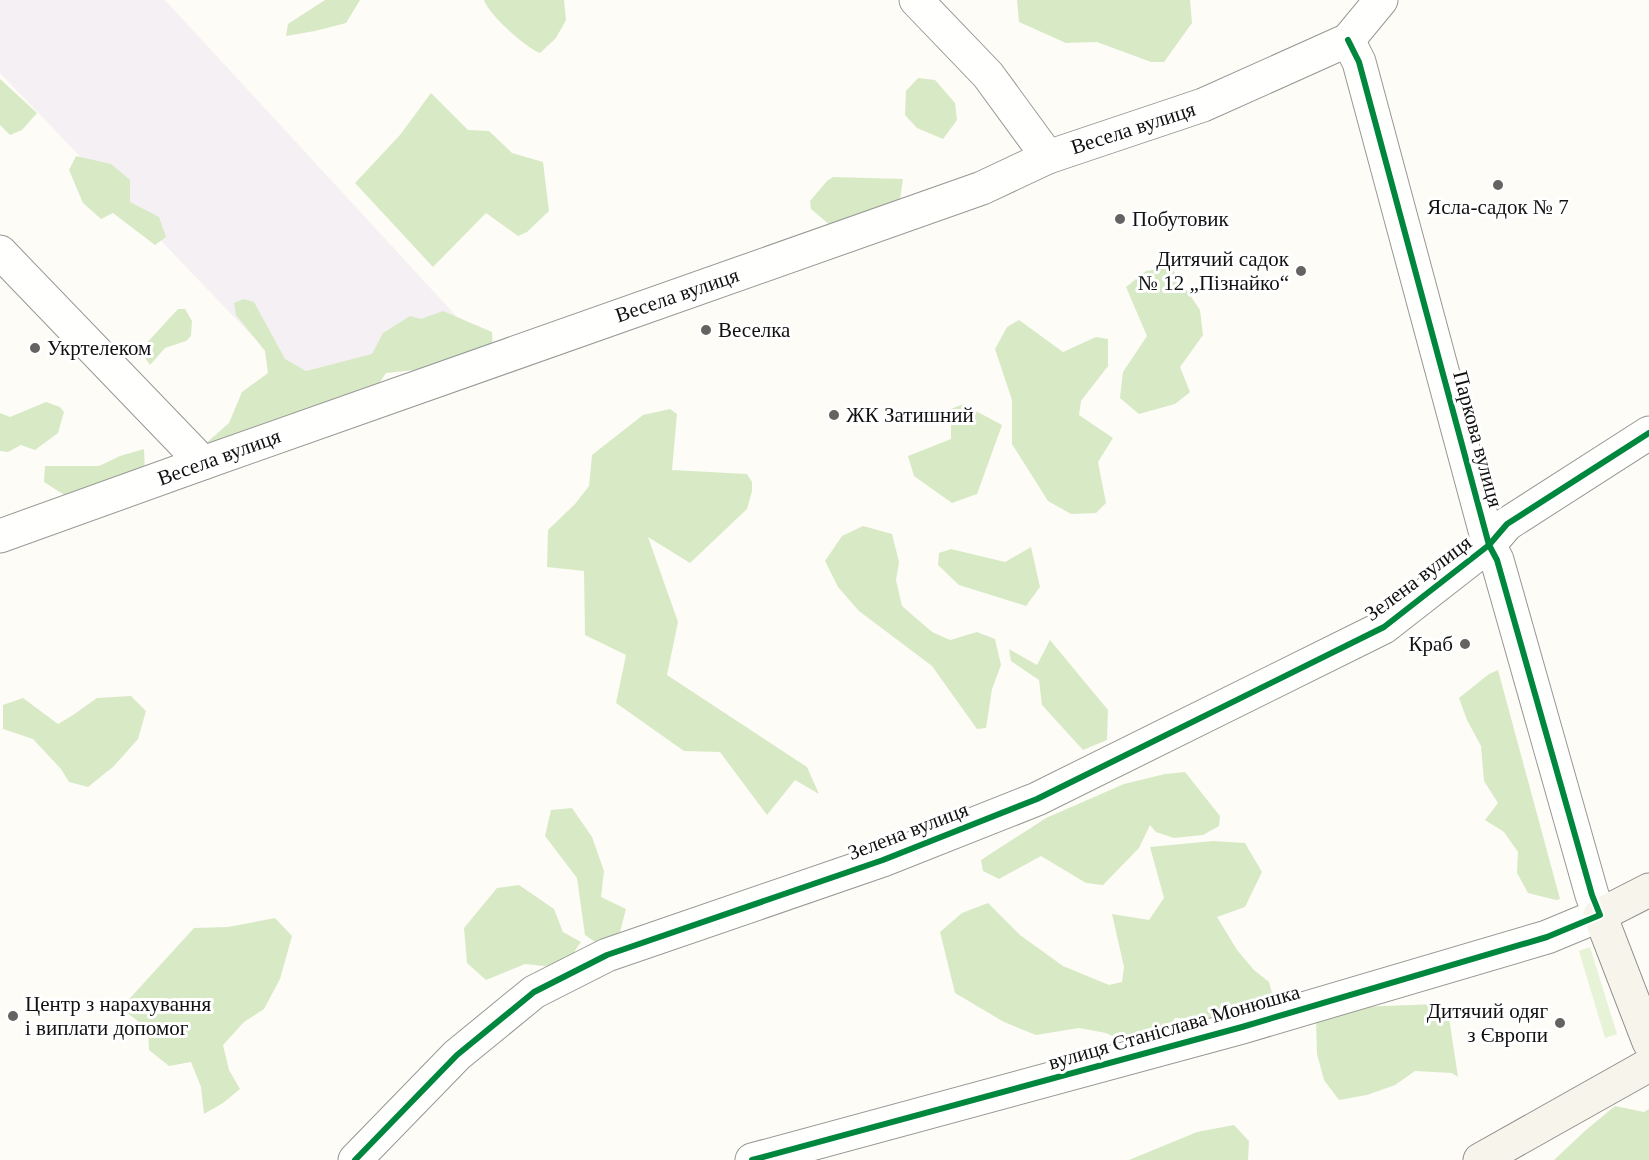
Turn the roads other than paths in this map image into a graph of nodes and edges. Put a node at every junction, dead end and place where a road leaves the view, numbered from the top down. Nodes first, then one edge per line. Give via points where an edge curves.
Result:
1 (916, 0) edge
2 (1381, 0) edge
3 (1348, 40) junction
4 (1047, 157) junction
5 (0, 252) edge
6 (1649, 433) edge
7 (203, 462) junction
8 (0, 536) edge
9 (1489, 545) junction
10 (1649, 890) edge
11 (1600, 915) junction
12 (1649, 1042) edge
13 (1649, 1065) edge
14 (355, 1160) edge
15 (752, 1160) edge
16 (1480, 1160) edge

1 - 4 street via 988,75
2 - 3 street
3 - 4 street, Весела вулиця via 1203,105
3 - 9 street, Паркова вулиця via 1359,62
4 - 7 street, Весела вулиця via 982,188
5 - 7 street
6 - 9 street, Зелена вулиця via 1507,524
7 - 8 street, Весела вулиця
9 - 11 street, Паркова вулиця via 1497,560
9 - 14 street, Зелена вулиця via 1384,627 1037,799 882,860 607,955 534,992 457,1055
10 - 11 main road
11 - 12 main road, Паркова вулиця
11 - 15 street, вулиця Станіслава Монюшка via 1547,937 1242,1027
13 - 16 main road

